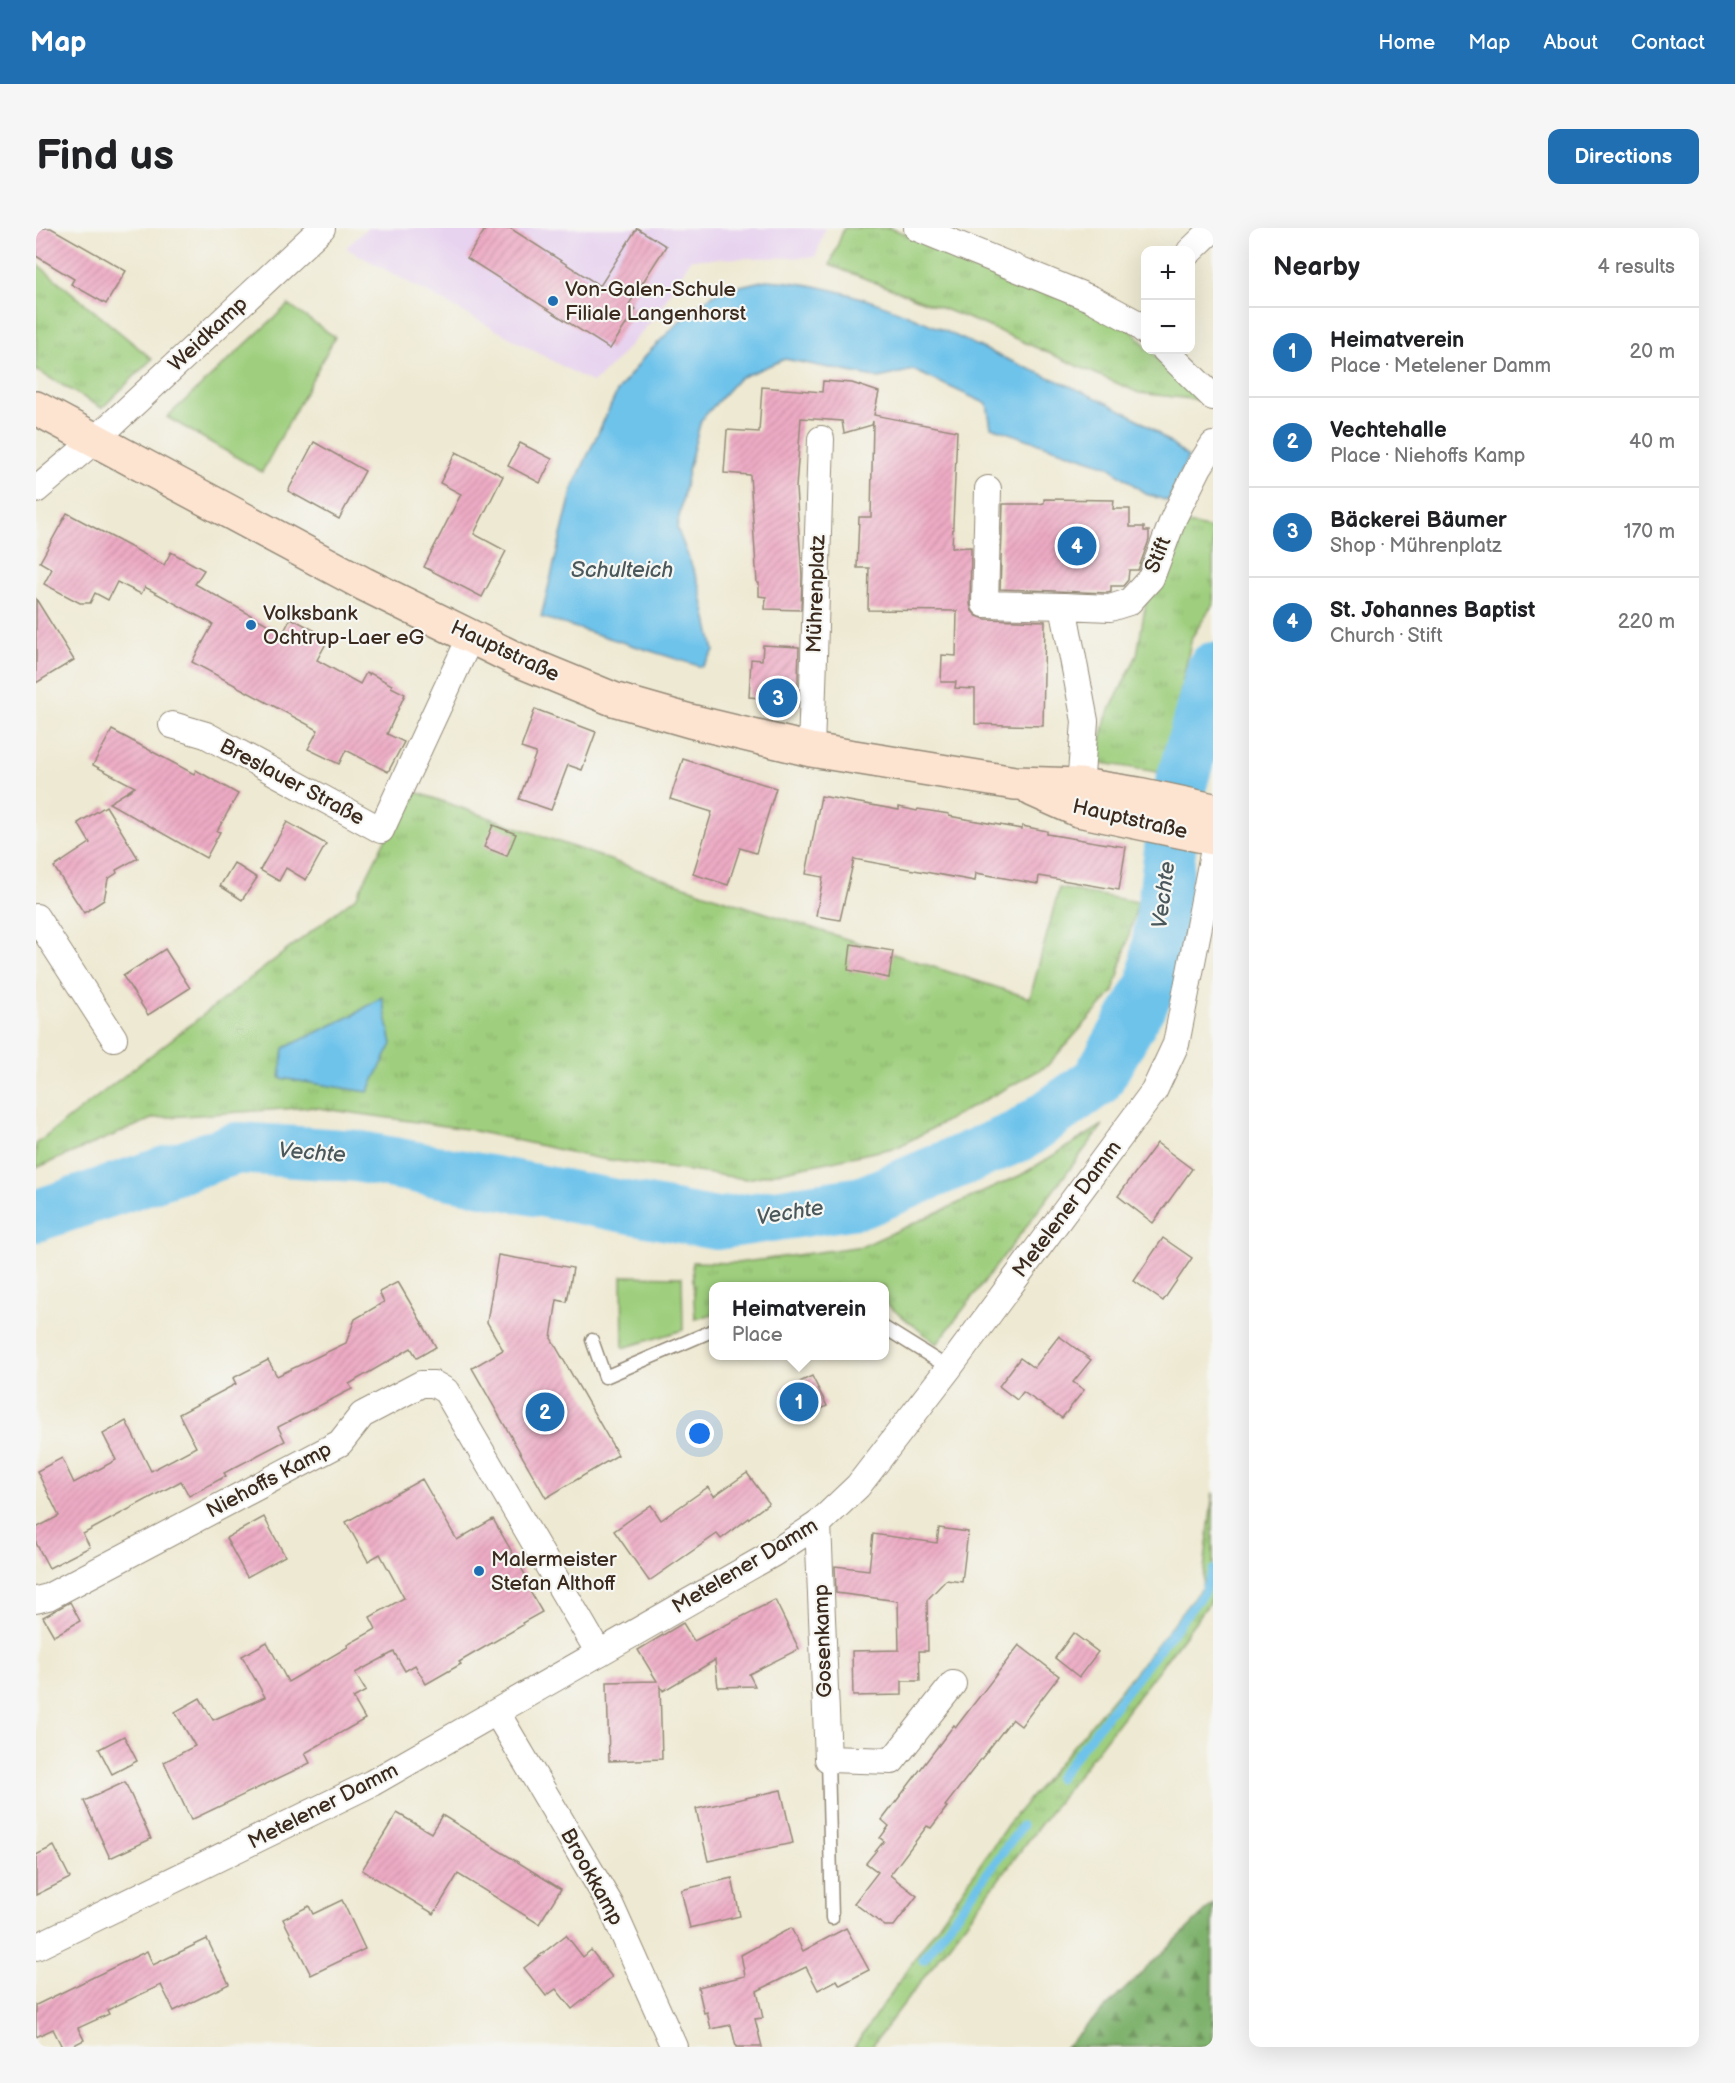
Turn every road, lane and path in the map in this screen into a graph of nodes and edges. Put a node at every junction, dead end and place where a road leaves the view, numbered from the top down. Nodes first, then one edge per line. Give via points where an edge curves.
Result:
1 (322, 228) edge
2 (917, 228) edge
3 (1213, 229) edge
4 (1195, 247) edge
5 (1141, 320) edge
6 (1169, 354) edge
7 (1213, 397) edge
8 (36, 408) edge
9 (821, 439) dead end
10 (95, 440) junction
11 (1213, 445) edge
12 (988, 489) dead end
13 (36, 490) edge
14 (1063, 606) junction
15 (471, 636) junction
16 (172, 725) dead end
17 (811, 750) junction
18 (1079, 798) junction
19 (1205, 828) edge
20 (39, 928) edge
21 (114, 1038) dead end
22 (889, 1330) edge
23 (709, 1332) edge
24 (592, 1340) dead end
25 (949, 1368) junction
26 (818, 1524) junction
27 (36, 1600) edge
28 (599, 1653) junction
29 (953, 1684) dead end
30 (497, 1713) junction
31 (828, 1759) junction
32 (832, 1918) dead end
33 (36, 1947) edge
34 (674, 2047) edge

1 - 10 street, Weidkamp
2 - 5 street
3 - 4 street
6 - 7 street
8 - 10 main road, Hauptstraße
9 - 17 street, Mührenplatz
10 - 13 street, Weidkamp
10 - 15 main road, Hauptstraße via 364,584
11 - 14 street, Stift via 1174,517 1151,578 1130,602 1110,608
12 - 14 street, Stift via 985,603
14 - 18 street via 1085,721
15 - 16 street, Breslauer Straße via 381,830 206,735
15 - 17 main road, Hauptstraße via 613,699
17 - 18 main road, Hauptstraße via 1015,783
18 - 19 main road, Hauptstraße via 1136,808
19 - 25 street, Metelener Damm via 1176,1044 1154,1091
20 - 21 street
22 - 25 lane
23 - 24 lane via 605,1377
25 - 26 street, Metelener Damm via 858,1486
26 - 28 street, Metelener Damm
26 - 31 street, Gosenkamp
27 - 28 street, Niehoffs Kamp via 340,1443 362,1415 421,1384 434,1384 446,1391
28 - 30 street, Metelener Damm
29 - 31 street via 892,1761
30 - 33 street, Metelener Damm via 372,1783
30 - 34 street, Brookkamp via 610,1904
31 - 32 lane, Gosenkamp

